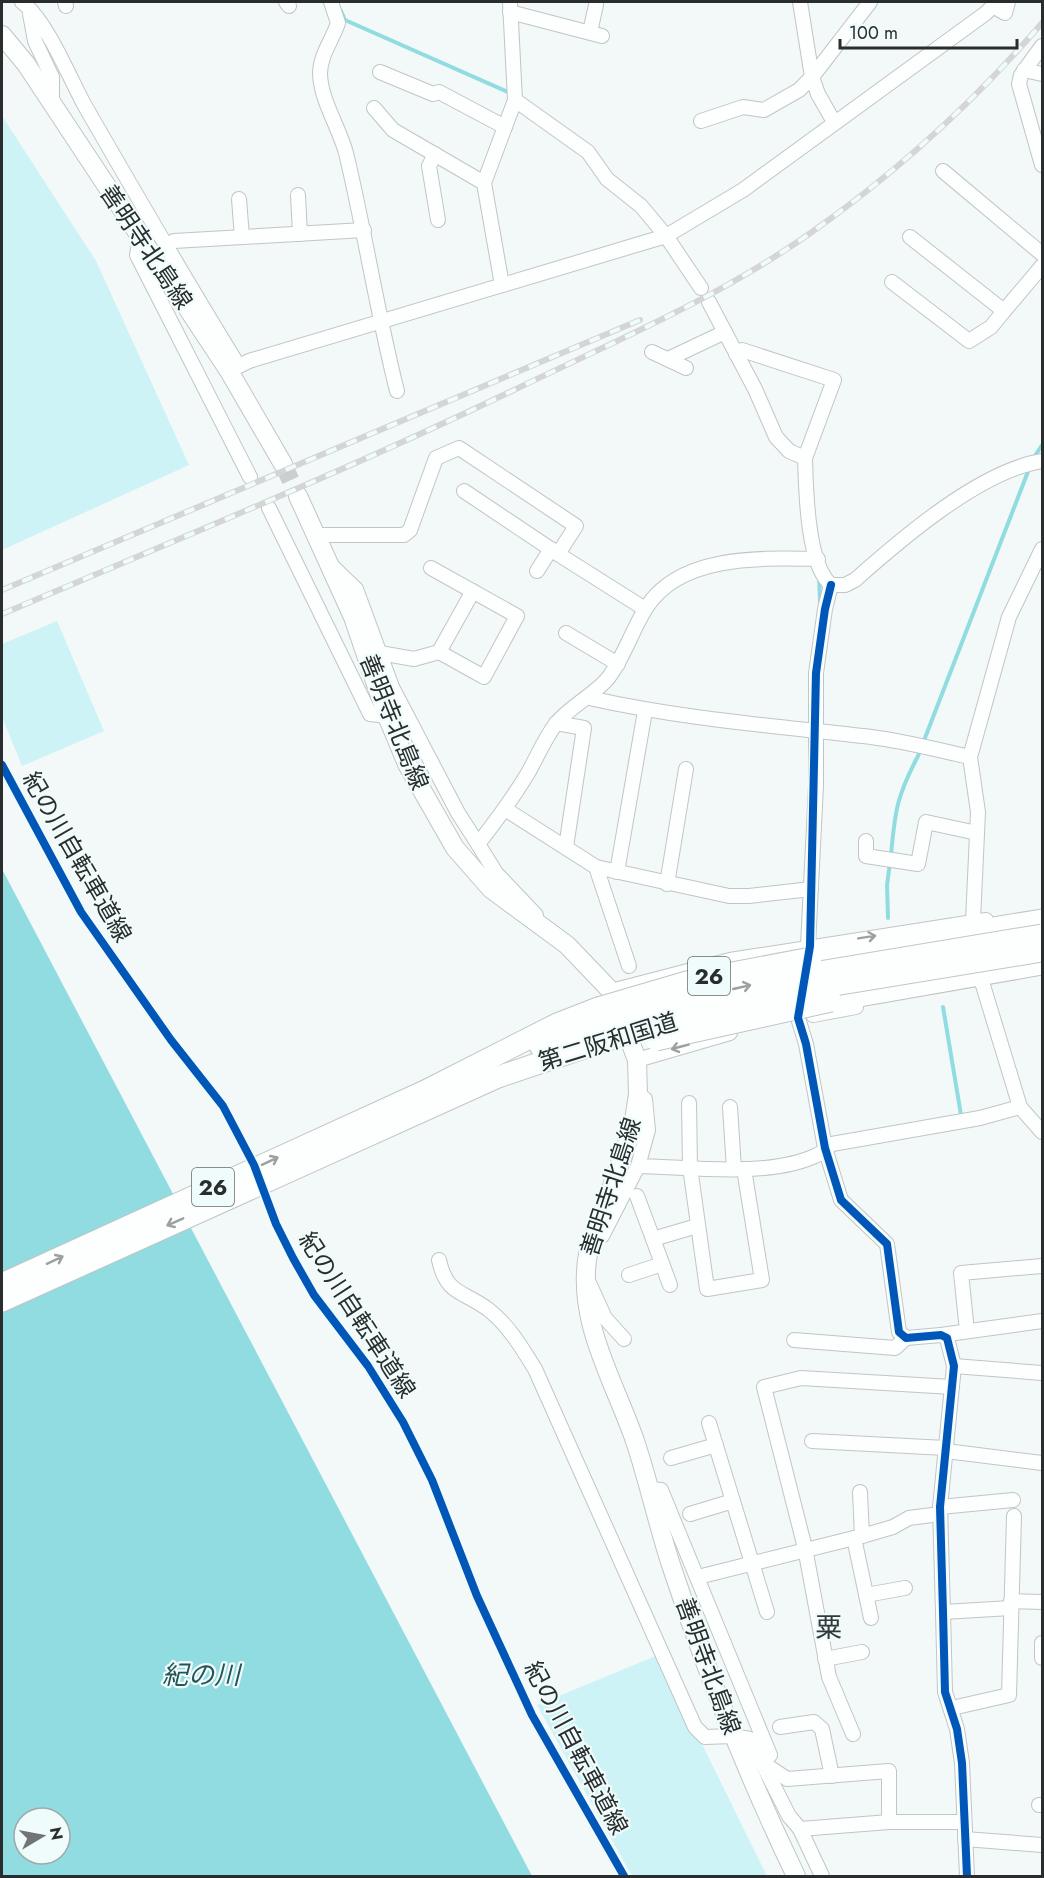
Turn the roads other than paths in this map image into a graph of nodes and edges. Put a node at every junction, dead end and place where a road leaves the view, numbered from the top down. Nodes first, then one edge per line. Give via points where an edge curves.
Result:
1 (331, 2) edge
2 (800, 2) edge
3 (870, 2) edge
4 (1008, 2) edge
5 (26, 3) edge
6 (993, 4) edge
7 (597, 5) dead end
8 (510, 7) edge
9 (2, 35) edge
10 (1042, 46) edge
11 (1024, 70) junction
12 (380, 72) dead end
13 (1042, 74) edge
14 (812, 77) junction
15 (515, 97) junction
16 (52, 104) junction
17 (374, 108) dead end
18 (701, 122) dead end
19 (834, 122) junction
20 (505, 127) junction
21 (435, 154) junction
22 (1042, 165) edge
23 (943, 171) dead end
24 (484, 183) junction
25 (298, 195) dead end
26 (239, 199) dead end
27 (438, 220) dead end
28 (364, 230) junction
29 (300, 234) junction
30 (670, 234) junction
31 (242, 237) junction
32 (910, 237) dead end
33 (140, 239) junction
34 (165, 246) junction
35 (1042, 254) edge
36 (1042, 266) edge
37 (892, 282) dead end
38 (502, 285) junction
39 (701, 288) dead end
40 (709, 302) dead end
41 (1004, 311) junction
42 (379, 322) junction
43 (725, 332) junction
44 (652, 352) dead end
45 (739, 352) junction
46 (668, 359) junction
47 (234, 368) junction
48 (686, 368) dead end
49 (397, 391) dead end
50 (805, 458) junction
51 (1036, 463) edge
52 (283, 464) tunnel mouth
53 (250, 477) dead end
54 (464, 491) dead end
55 (298, 496) tunnel mouth
56 (269, 508) dead end
57 (317, 536) junction
58 (1042, 549) edge
59 (554, 552) junction
60 (815, 559) junction
61 (329, 563) junction
62 (431, 568) dead end
63 (537, 572) dead end
64 (831, 585) junction
65 (472, 591) junction
66 (645, 609) junction
67 (566, 633) dead end
68 (439, 652) junction
69 (380, 653) junction
70 (618, 664) junction
71 (589, 698) junction
72 (645, 711) junction
73 (387, 717) junction
74 (556, 723) junction
75 (813, 733) junction
76 (970, 757) junction
77 (686, 769) dead end
78 (505, 809) junction
79 (977, 833) junction
80 (866, 841) dead end
81 (478, 844) junction
82 (566, 847) junction
83 (596, 867) junction
84 (617, 872) junction
85 (667, 884) junction
86 (807, 889) junction
87 (1042, 914) edge
88 (1042, 920) edge
89 (973, 921) junction
90 (546, 928) junction
91 (1042, 934) edge
92 (816, 951) junction
93 (1042, 951) edge
94 (1042, 964) edge
95 (629, 966) dead end
96 (1042, 970) edge
97 (982, 982) junction
98 (611, 991) junction
99 (798, 1018) junction
100 (606, 1031) junction
101 (547, 1052) junction
102 (637, 1060) junction
103 (638, 1094) junction
104 (689, 1103) dead end
105 (730, 1107) dead end
106 (1020, 1107) junction
107 (1042, 1132) edge
108 (828, 1146) junction
109 (638, 1166) junction
110 (690, 1167) junction
111 (739, 1169) junction
112 (637, 1196) dead end
113 (697, 1226) junction
114 (653, 1239) junction
115 (588, 1254) junction
116 (439, 1260) dead end
117 (662, 1264) junction
118 (1042, 1266) edge
119 (585, 1273) junction
120 (629, 1275) dead end
121 (2, 1284) edge
122 (670, 1285) dead end
123 (2, 1301) edge
124 (1042, 1321) edge
125 (967, 1331) junction
126 (940, 1335) junction
127 (624, 1339) dead end
128 (794, 1340) dead end
129 (903, 1340) junction
130 (954, 1366) junction
131 (1042, 1373) edge
132 (949, 1387) junction
133 (709, 1423) dead end
134 (812, 1441) dead end
135 (716, 1445) junction
136 (944, 1449) junction
137 (671, 1458) dead end
138 (1042, 1463) edge
139 (650, 1489) junction
140 (860, 1492) dead end
141 (1013, 1500) dead end
142 (733, 1501) junction
143 (938, 1512) junction
144 (690, 1514) dead end
145 (1014, 1516) dead end
146 (858, 1537) junction
147 (805, 1548) junction
148 (752, 1562) junction
149 (698, 1577) junction
150 (905, 1588) dead end
151 (866, 1595) junction
152 (1042, 1602) edge
153 (1011, 1605) junction
154 (943, 1611) junction
155 (767, 1612) dead end
156 (871, 1618) dead end
157 (1042, 1643) edge
158 (862, 1652) dead end
159 (1042, 1658) edge
160 (825, 1659) junction
161 (952, 1708) junction
162 (780, 1727) dead end
163 (853, 1734) dead end
164 (734, 1736) junction
165 (763, 1763) junction
166 (832, 1776) junction
167 (889, 1822) junction
168 (960, 1822) junction
169 (800, 1829) junction
170 (965, 1839) junction
171 (1042, 1845) edge
172 (796, 1876) edge
173 (822, 1876) edge
174 (967, 1876) edge

1 - 28 street via 338,23 323,54 320,75 343,141
2 - 14 street
3 - 14 street
4 - 6 street via 1005,13
5 - 16 street via 35,41 52,77
5 - 34 street
6 - 19 street
7 - 8 street via 596,34
8 - 15 street
9 - 16 main road, 善明寺北島線
10 - 11 street
11 - 13 street
11 - 22 street via 1019,84
12 - 20 street via 433,94 439,92
14 - 18 street via 799,90 764,110 743,107
14 - 19 street
15 - 20 street
15 - 30 street via 588,152 607,179
16 - 33 main road, 善明寺北島線
17 - 21 street via 393,130
19 - 30 street via 743,190
20 - 24 street
21 - 24 street
21 - 27 street via 429,166
23 - 35 street
24 - 38 street
25 - 29 street
26 - 31 street
28 - 29 street
28 - 42 street
29 - 31 street
30 - 38 street
30 - 39 street
31 - 34 street via 174,241
32 - 41 street
33 - 47 main road, 善明寺北島線
33 - 53 street via 137,255
34 - 47 street
36 - 41 street
37 - 41 street via 969,341 991,327
38 - 42 street
40 - 43 street
42 - 47 street
42 - 49 street
43 - 45 street
43 - 46 street
44 - 46 street
45 - 50 street via 776,437 789,451
45 - 50 street via 834,380
46 - 48 street
47 - 52 main road, 善明寺北島線
50 - 60 street
51 - 64 street via 1002,475 942,509 855,580
54 - 59 street
55 - 57 main road, 善明寺北島線
56 - 73 street via 370,714
57 - 59 street via 404,535 410,531 436,458 459,448 576,526
57 - 61 main road, 善明寺北島線
58 - 76 street via 1009,616
59 - 63 street
59 - 66 street
60 - 64 street via 823,578
60 - 66 street via 745,559 717,564 674,580
61 - 69 street via 356,589
61 - 73 main road, 善明寺北島線 via 353,617
62 - 65 street
64 - 75 street via 816,673
65 - 68 street
65 - 68 street via 517,616 484,677
66 - 70 street
67 - 70 street
68 - 69 street via 414,659
69 - 81 street via 392,687
70 - 71 street
71 - 72 street
71 - 74 street
72 - 75 street
72 - 84 street
73 - 90 main road, 善明寺北島線 via 428,803 473,872 503,900
74 - 78 street
74 - 82 street via 584,728
75 - 76 street via 873,737
75 - 86 street
76 - 79 street via 977,792
77 - 85 street
78 - 81 street
78 - 82 street
79 - 80 street via 926,822 918,864 866,856
79 - 89 street
81 - 90 street via 496,873
82 - 83 street
83 - 84 street
83 - 95 street
84 - 85 street
85 - 86 street via 729,896
86 - 92 street
87 - 89 street
88 - 92 highway, 26
92 -> 89 street
90 - 98 main road, 善明寺北島線 via 586,962
100 -> 91 highway, 第二阪和国道 / 26, bridge via 694,999 789,977
92 - 98 street via 730,960
92 - 99 street
92 - 100 highway, 26, bridge via 690,981
93 - 100 highway, 第二阪和国道 / 26, bridge via 792,992
94 - 100 highway, 26, bridge via 831,1001 660,1039
96 - 97 street
97 - 99 street
97 - 106 street
98 - 102 main road, 善明寺北島線
99 -> 102 street
99 - 108 street
100 - 101 highway, 第二阪和国道 / 26
100 - 101 highway, 26
121 -> 101 highway, 26 via 425,1090
101 -> 123 highway, 第二阪和国道 / 26
102 - 103 main road, 善明寺北島線
103 - 109 street via 645,1099 648,1130
103 - 115 main road, 善明寺北島線 via 633,1127
104 - 110 street
105 - 111 street
106 - 107 street
106 - 108 street
108 - 111 street via 819,1155 773,1167
108 - 129 street via 842,1200 882,1239
109 - 110 street
109 - 115 street via 599,1244
110 - 111 street
110 - 113 street
111 - 113 street via 762,1280 707,1289
112 - 114 street
113 - 114 street
114 - 117 street
115 - 119 main road, 善明寺北島線
116 - 164 street via 443,1278 450,1287 489,1310 519,1343 535,1369 695,1727 705,1737
117 - 120 street
117 - 122 street
118 - 125 street via 961,1274
119 - 127 street via 605,1318
119 - 139 main road, 善明寺北島線 via 599,1354
124 - 125 street
125 - 126 street
126 - 129 street
126 - 130 street via 947,1338
128 - 129 street via 895,1348
130 - 131 street
130 - 132 street
132 - 136 street
132 - 147 street via 801,1378 764,1387
133 - 135 street
134 - 136 street
135 - 137 street
135 - 142 street
136 - 138 street
136 - 143 street
139 - 149 street via 662,1490
139 - 164 main road, 善明寺北島線 via 671,1566
140 - 146 street
141 - 143 street
142 - 144 street
142 - 148 street
143 - 146 street
143 - 154 street
145 - 153 street
146 - 147 street
146 - 151 street
147 - 148 street
147 - 160 street
148 - 149 street
148 - 155 street
149 - 165 street via 770,1755
150 - 151 street
151 - 156 street
152 - 153 street
153 - 154 street
153 - 161 street via 1009,1695
154 - 161 street via 945,1692
157 - 159 street
158 - 160 street
160 - 163 street
161 - 168 street via 962,1763
162 - 166 street via 814,1722 822,1729
164 - 165 street via 750,1739
164 - 172 main road, 善明寺北島線
165 - 166 street via 787,1779
165 - 169 street via 789,1816
166 - 167 street via 889,1771
167 - 168 street
167 - 169 street
168 - 170 street
169 - 173 street
170 - 171 street
170 - 174 street

